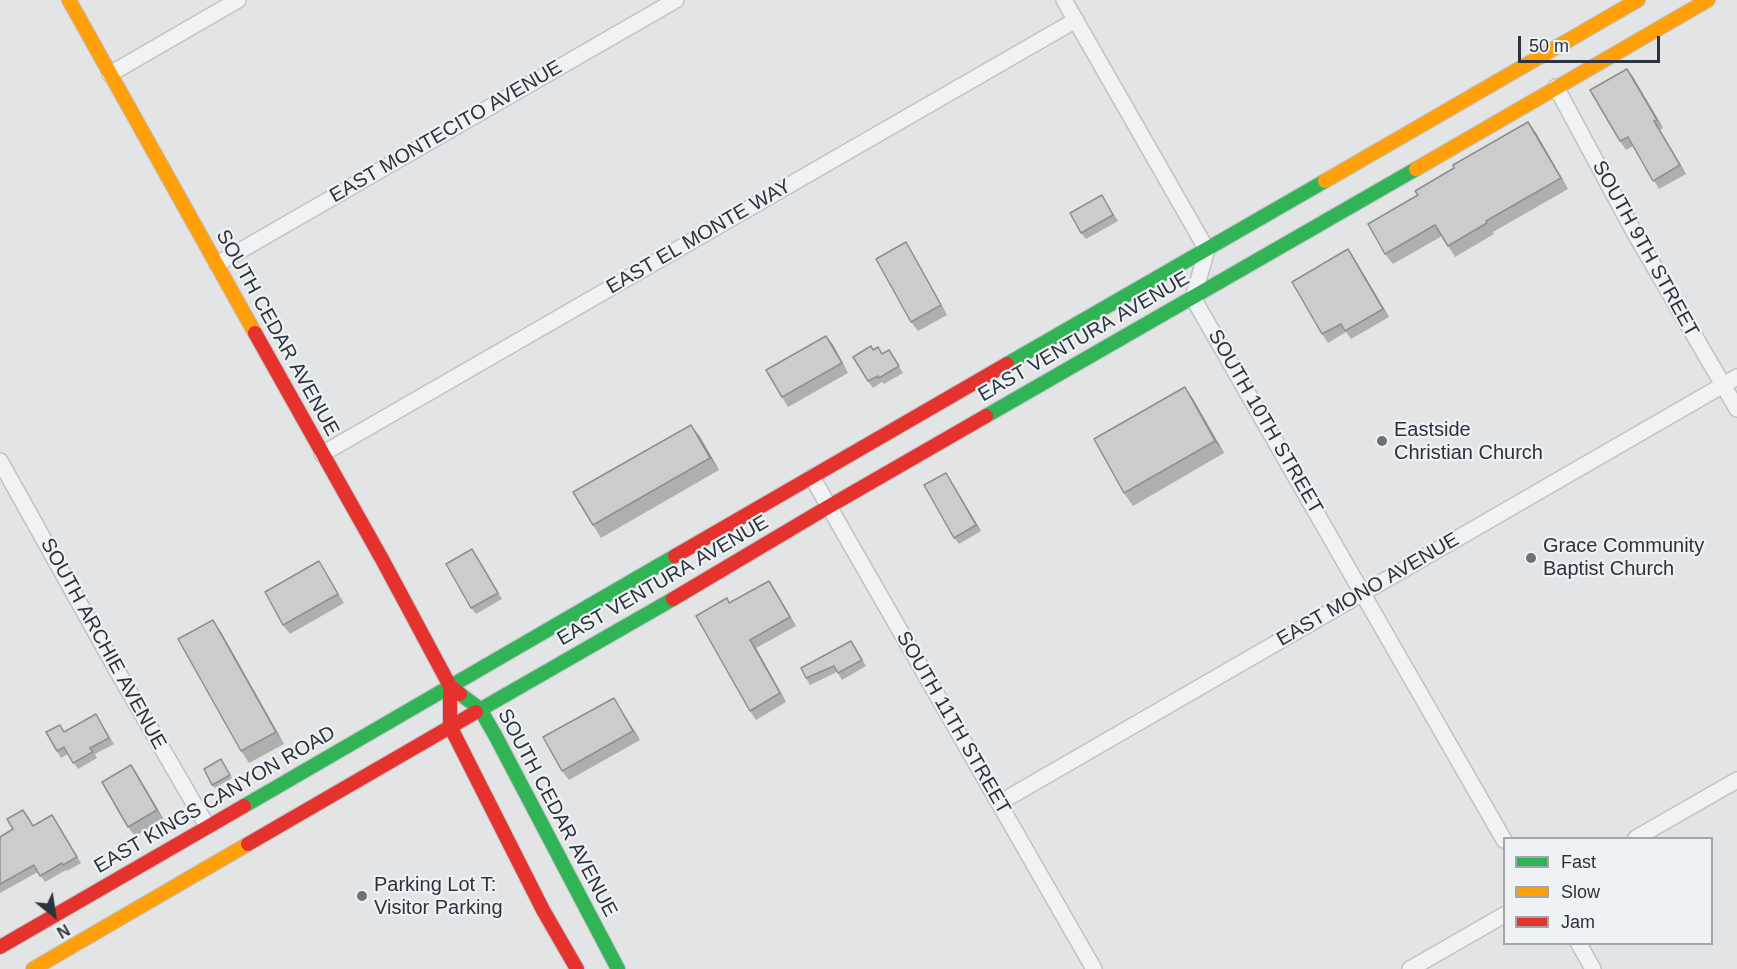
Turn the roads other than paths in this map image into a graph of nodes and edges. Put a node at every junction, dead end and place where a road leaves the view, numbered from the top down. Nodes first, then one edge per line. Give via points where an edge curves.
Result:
1 (69, 0) edge
2 (238, 0) edge
3 (676, 0) edge
4 (1064, 0) edge
5 (1638, 0) edge
6 (1708, 0) edge
7 (1686, 5) edge
8 (1076, 20) junction
9 (110, 74) junction
10 (1556, 87) junction
11 (1207, 250) junction
12 (217, 264) junction
13 (1193, 298) junction
14 (1737, 377) edge
15 (1723, 385) junction
16 (1737, 409) edge
17 (322, 454) junction
18 (0, 461) edge
19 (812, 477) junction
20 (828, 507) junction
21 (1363, 593) junction
22 (450, 686) junction
23 (480, 709) junction
24 (450, 726) junction
25 (1737, 780) edge
26 (999, 803) junction
27 (207, 826) junction
28 (1638, 837) edge
29 (1503, 838) edge
30 (1503, 916) edge
31 (1580, 945) edge
32 (0, 947) edge
33 (33, 969) edge
34 (577, 969) edge
35 (618, 969) edge
36 (1094, 969) edge
37 (1410, 969) edge
38 (1593, 969) edge

1 - 9 main road, SOUTH CEDAR AVENUE
2 - 9 street
3 - 12 street, EAST MONTECITO AVENUE
4 - 8 street
5 - 11 main road, EAST VENTURA AVENUE
6 - 7 main road, EAST VENTURA AVENUE
7 - 10 main road, EAST VENTURA AVENUE
8 - 11 street
8 - 17 street, EAST EL MONTE WAY
9 - 12 main road, SOUTH CEDAR AVENUE
10 - 13 main road, EAST VENTURA AVENUE
10 - 15 street, SOUTH 9TH STREET
11 - 13 street
11 - 19 main road, EAST VENTURA AVENUE
12 - 17 main road, SOUTH CEDAR AVENUE
13 - 20 main road, EAST VENTURA AVENUE
13 - 21 street, SOUTH 10TH STREET
14 - 15 street, EAST MONO AVENUE
15 - 16 street, SOUTH 9TH STREET
15 - 21 street, EAST MONO AVENUE
17 - 22 main road, SOUTH CEDAR AVENUE
18 - 27 street, SOUTH ARCHIE AVENUE
19 - 20 street, SOUTH 11TH STREET
19 - 22 main road, EAST VENTURA AVENUE
20 - 23 main road, EAST VENTURA AVENUE
20 - 26 street, SOUTH 11TH STREET
21 - 26 street, EAST MONO AVENUE
21 - 29 street, SOUTH 10TH STREET
22 - 23 main road, SOUTH CEDAR AVENUE
22 - 24 main road, SOUTH CEDAR AVENUE
22 - 27 main road, EAST KINGS CANYON ROAD
23 - 24 main road
23 - 35 main road, SOUTH CEDAR AVENUE
24 - 33 main road
24 - 34 main road, SOUTH CEDAR AVENUE
25 - 28 street
26 - 36 street, SOUTH 11TH STREET
27 - 32 main road, EAST KINGS CANYON ROAD
30 - 37 street
31 - 38 street

